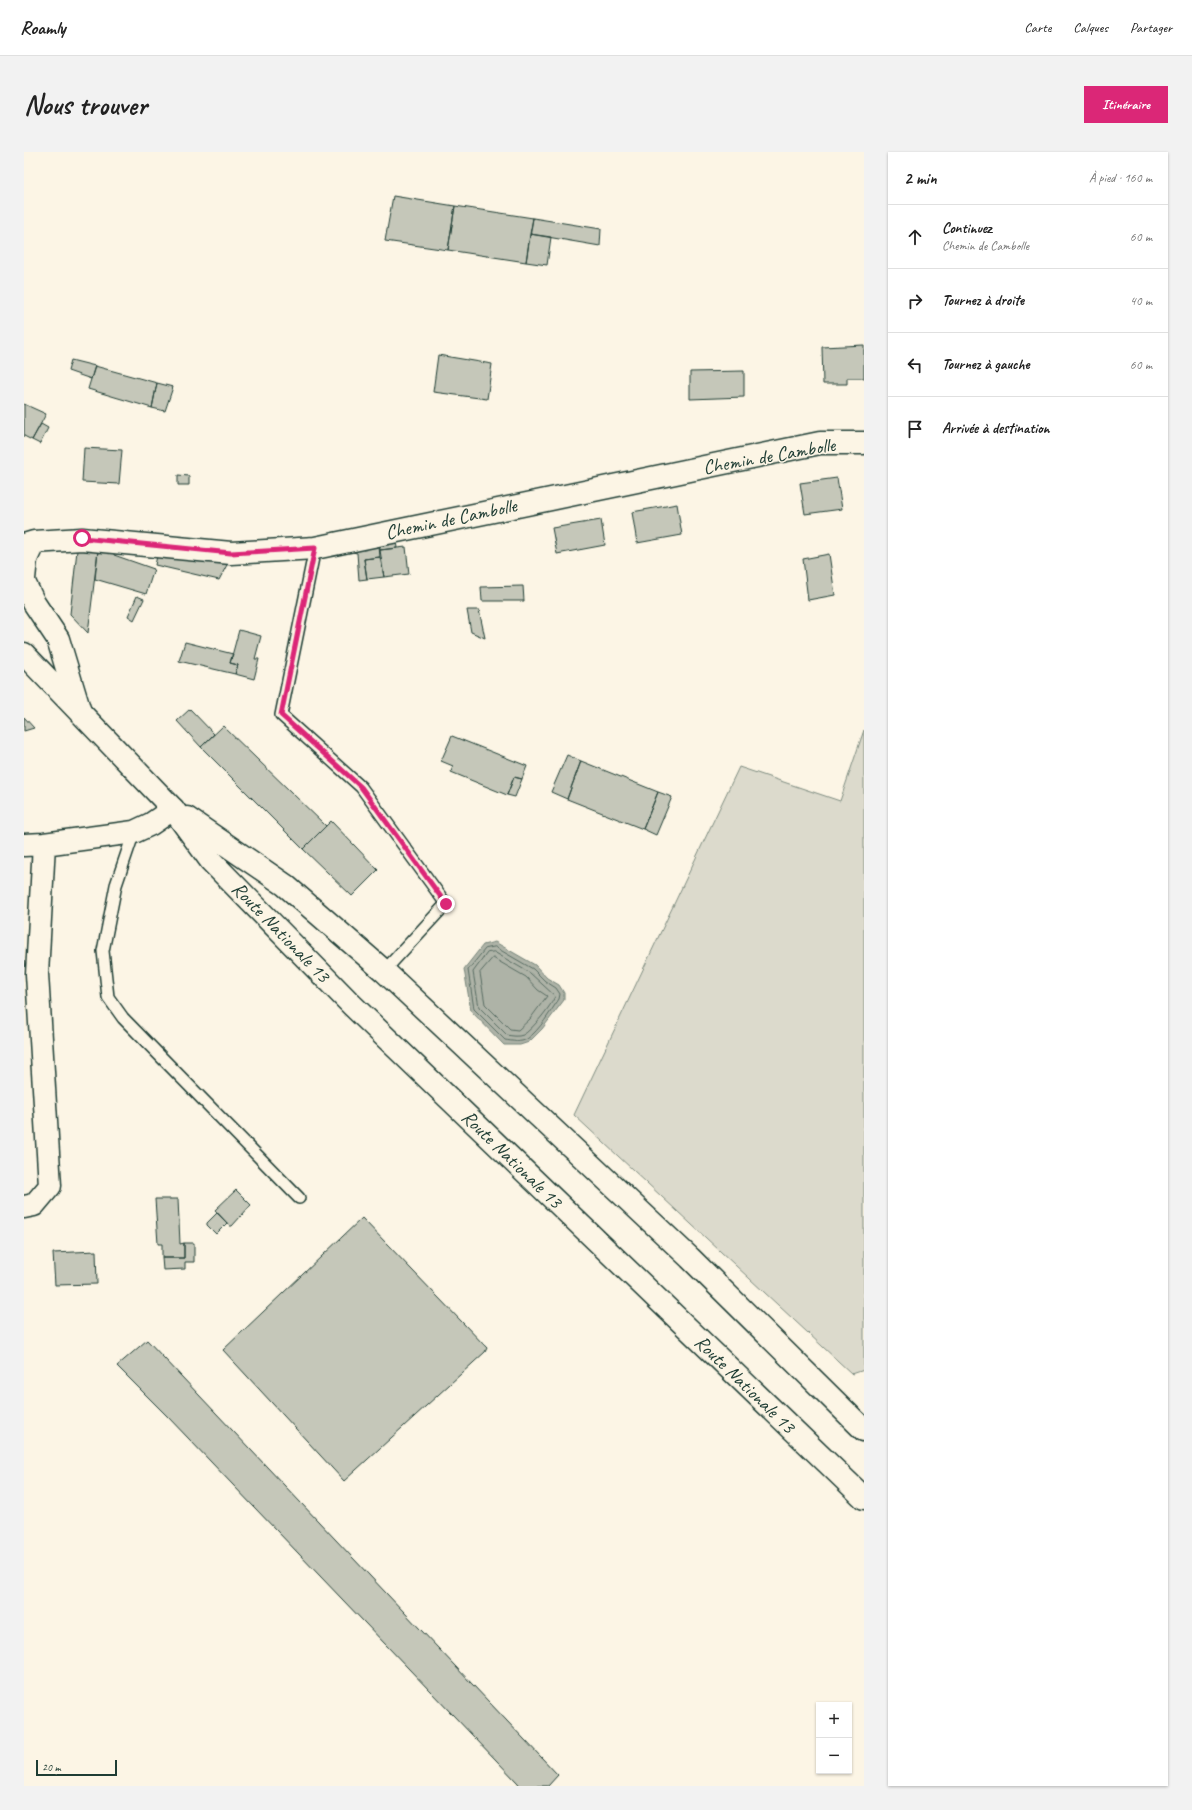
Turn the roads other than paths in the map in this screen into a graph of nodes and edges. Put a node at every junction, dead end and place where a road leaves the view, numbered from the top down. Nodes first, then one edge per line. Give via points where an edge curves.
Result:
1 (864, 443) edge
2 (29, 543) edge
3 (315, 548) junction
4 (24, 579) edge
5 (24, 582) edge
6 (24, 654) edge
7 (80, 712) junction
8 (173, 809) junction
9 (134, 832) junction
10 (34, 845) edge
11 (384, 971) junction
12 (299, 1198) dead end
13 (24, 1207) edge
14 (864, 1430) edge
15 (864, 1498) edge

1 - 3 main road, Chemin de Cambolle via 820,443
2 - 3 main road, Chemin de Cambolle via 82,538 231,553
2 - 4 main road, Chemin de Cambolle
3 - 11 lane via 281,715 361,787 446,904
5 - 7 main road via 34,603 58,639
6 - 7 main road, Route Nationale 13
7 - 8 main road, Route Nationale 13
8 - 9 main road
8 - 11 main road, Route Nationale 13 via 285,886
8 - 15 main road, Route Nationale 13 via 211,861 352,1006
9 - 10 main road
9 - 12 lane via 116,885 103,951 108,997 123,1018
10 - 13 main road via 37,974 50,1186 34,1206
11 - 14 main road, Route Nationale 13 via 690,1258

